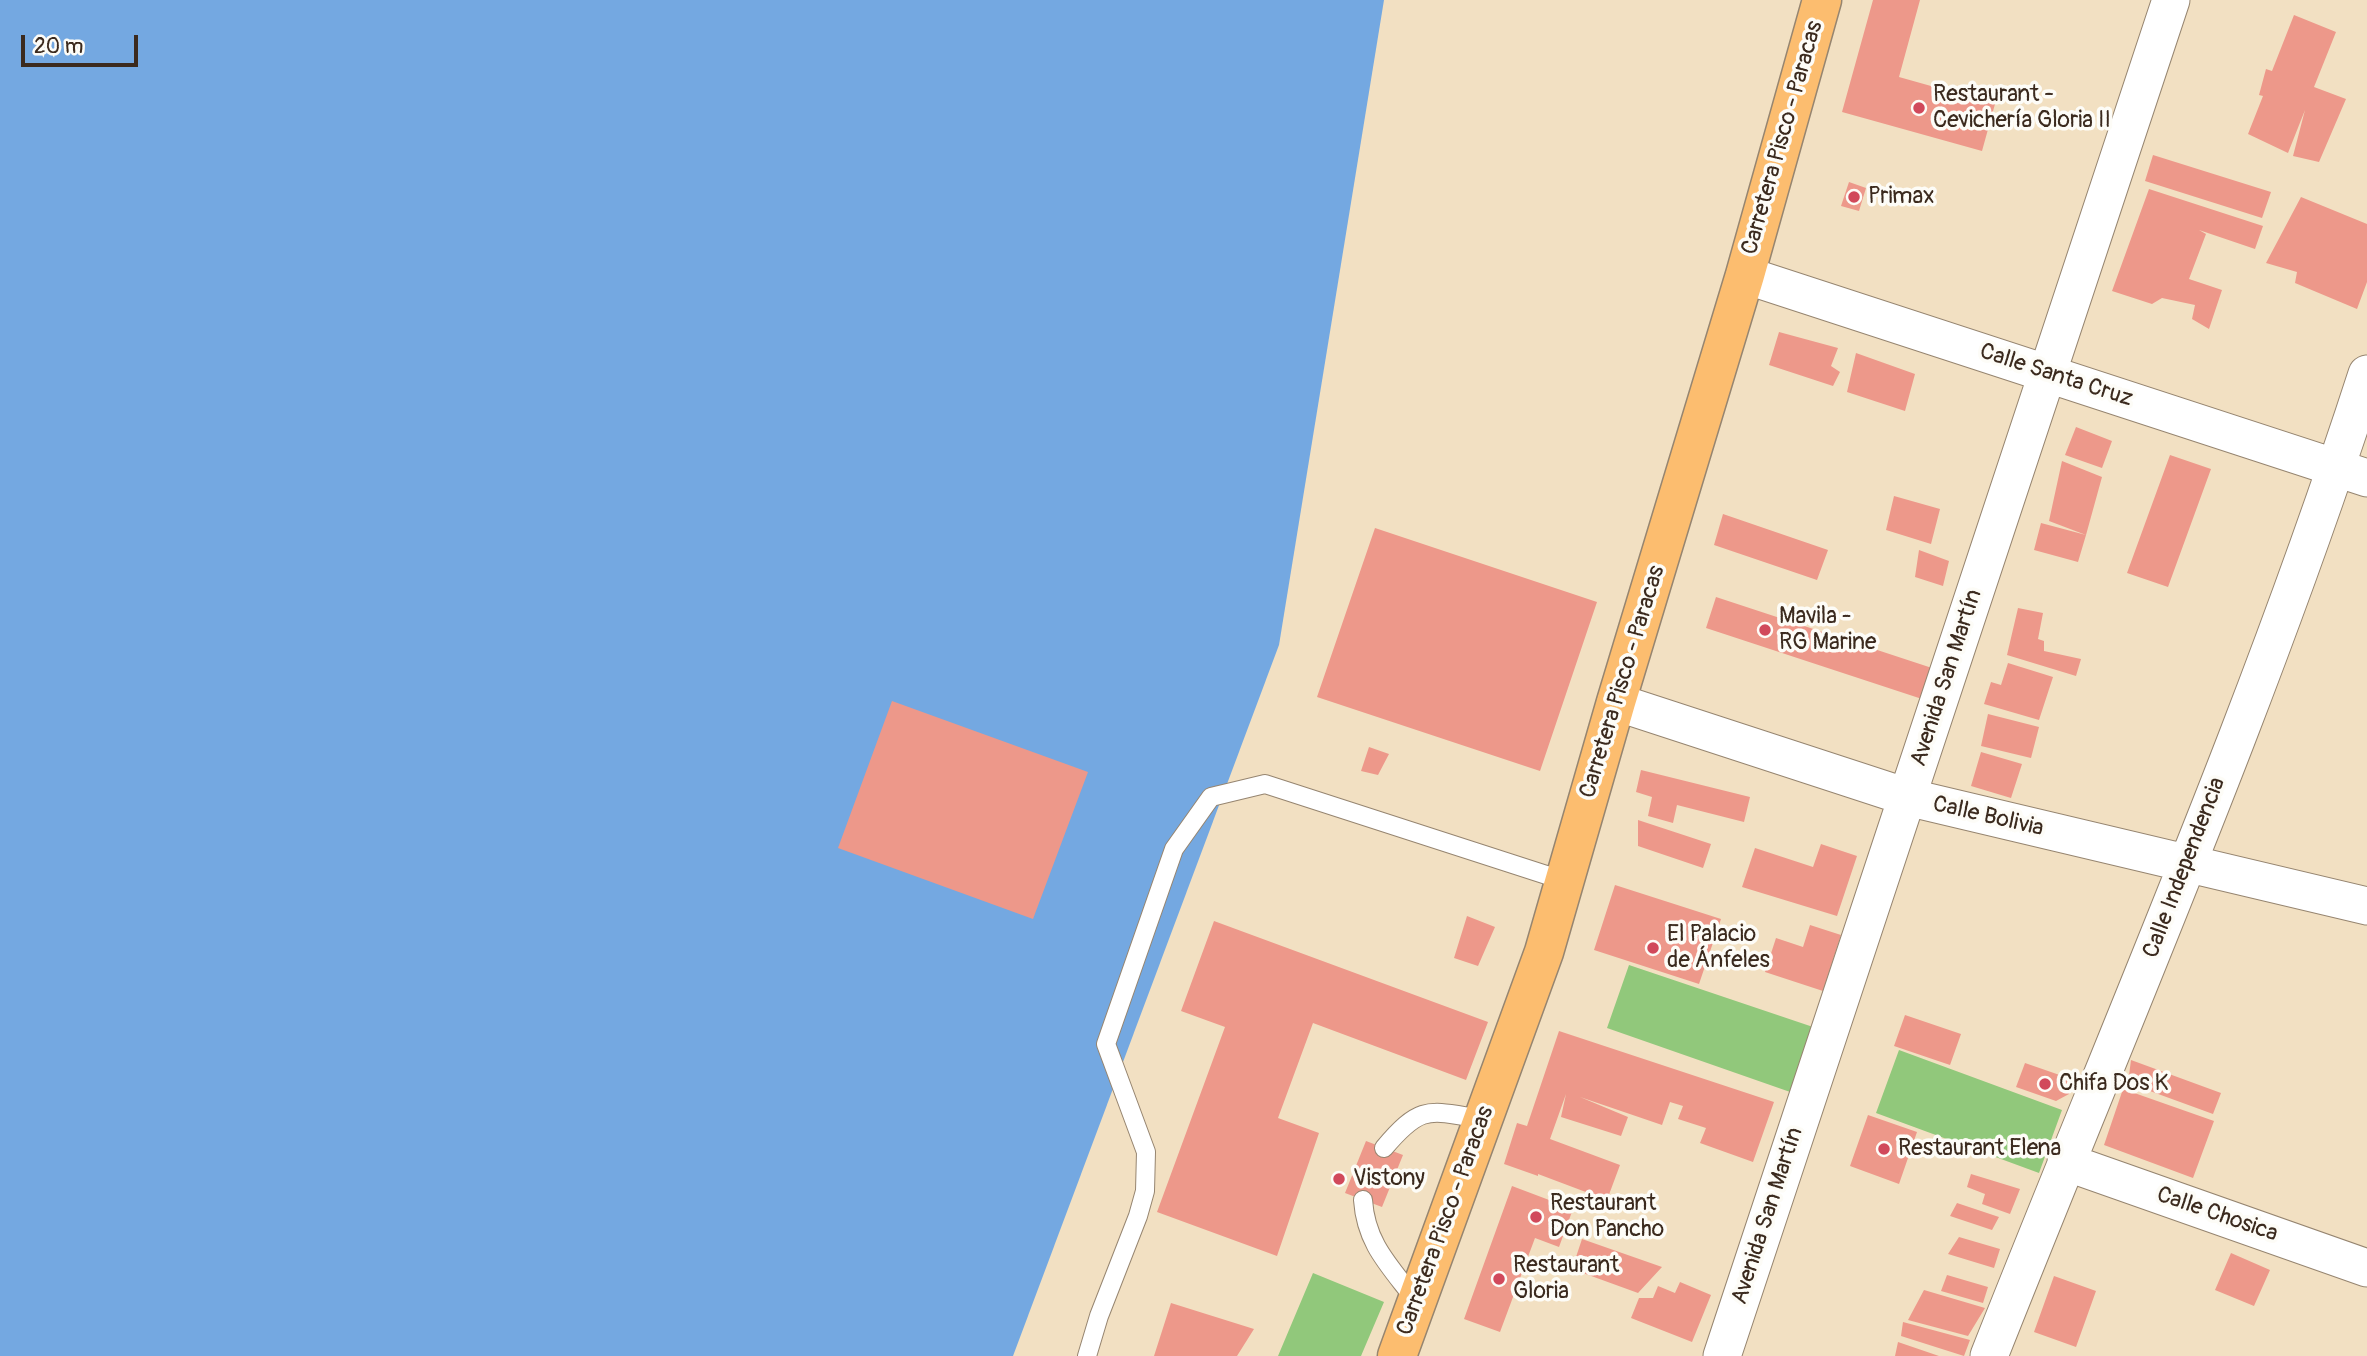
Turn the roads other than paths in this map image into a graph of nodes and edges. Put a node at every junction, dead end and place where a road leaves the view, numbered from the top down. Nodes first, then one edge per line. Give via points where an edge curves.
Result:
1 (1822, 0) edge
2 (2171, 0) edge
3 (1745, 275) junction
4 (2048, 374) junction
5 (2367, 374) edge
6 (2352, 473) edge
7 (1616, 702) junction
8 (1907, 797) junction
9 (2189, 864) junction
10 (1565, 881) junction
11 (2367, 906) edge
12 (1483, 1119) junction
13 (1384, 1148) dead end
14 (2066, 1161) junction
15 (1363, 1200) dead end
16 (2367, 1268) edge
17 (1417, 1302) junction
18 (1087, 1356) edge
19 (1397, 1356) edge
20 (1722, 1356) edge
21 (1989, 1356) edge

1 - 3 main road, Carretera Pisco - Paracas
2 - 4 street, Avenida San Martín
3 - 4 street, Calle Santa Cruz
3 - 7 main road, Carretera Pisco - Paracas
4 - 6 street, Calle Santa Cruz
4 - 8 street, Avenida San Martín
5 - 6 street, Calle Independencia
6 - 9 street, Calle Independencia
7 - 8 street, Calle Bolivia
7 - 10 main road, Carretera Pisco - Paracas
8 - 9 street, Calle Bolivia
8 - 20 street, Avenida San Martín
9 - 11 street, Calle Bolivia
9 - 14 street, Calle Independencia
10 - 12 main road, Carretera Pisco - Paracas
10 - 18 lane via 1265,784 1211,797 1174,849 1106,1045 1146,1152 1144,1191
12 - 13 lane via 1430,1111 1404,1124
12 - 17 main road, Carretera Pisco - Paracas
14 - 16 street, Calle Chosica
14 - 21 street, Calle Independencia
15 - 17 lane via 1372,1242
17 - 19 main road, Carretera Pisco - Paracas

